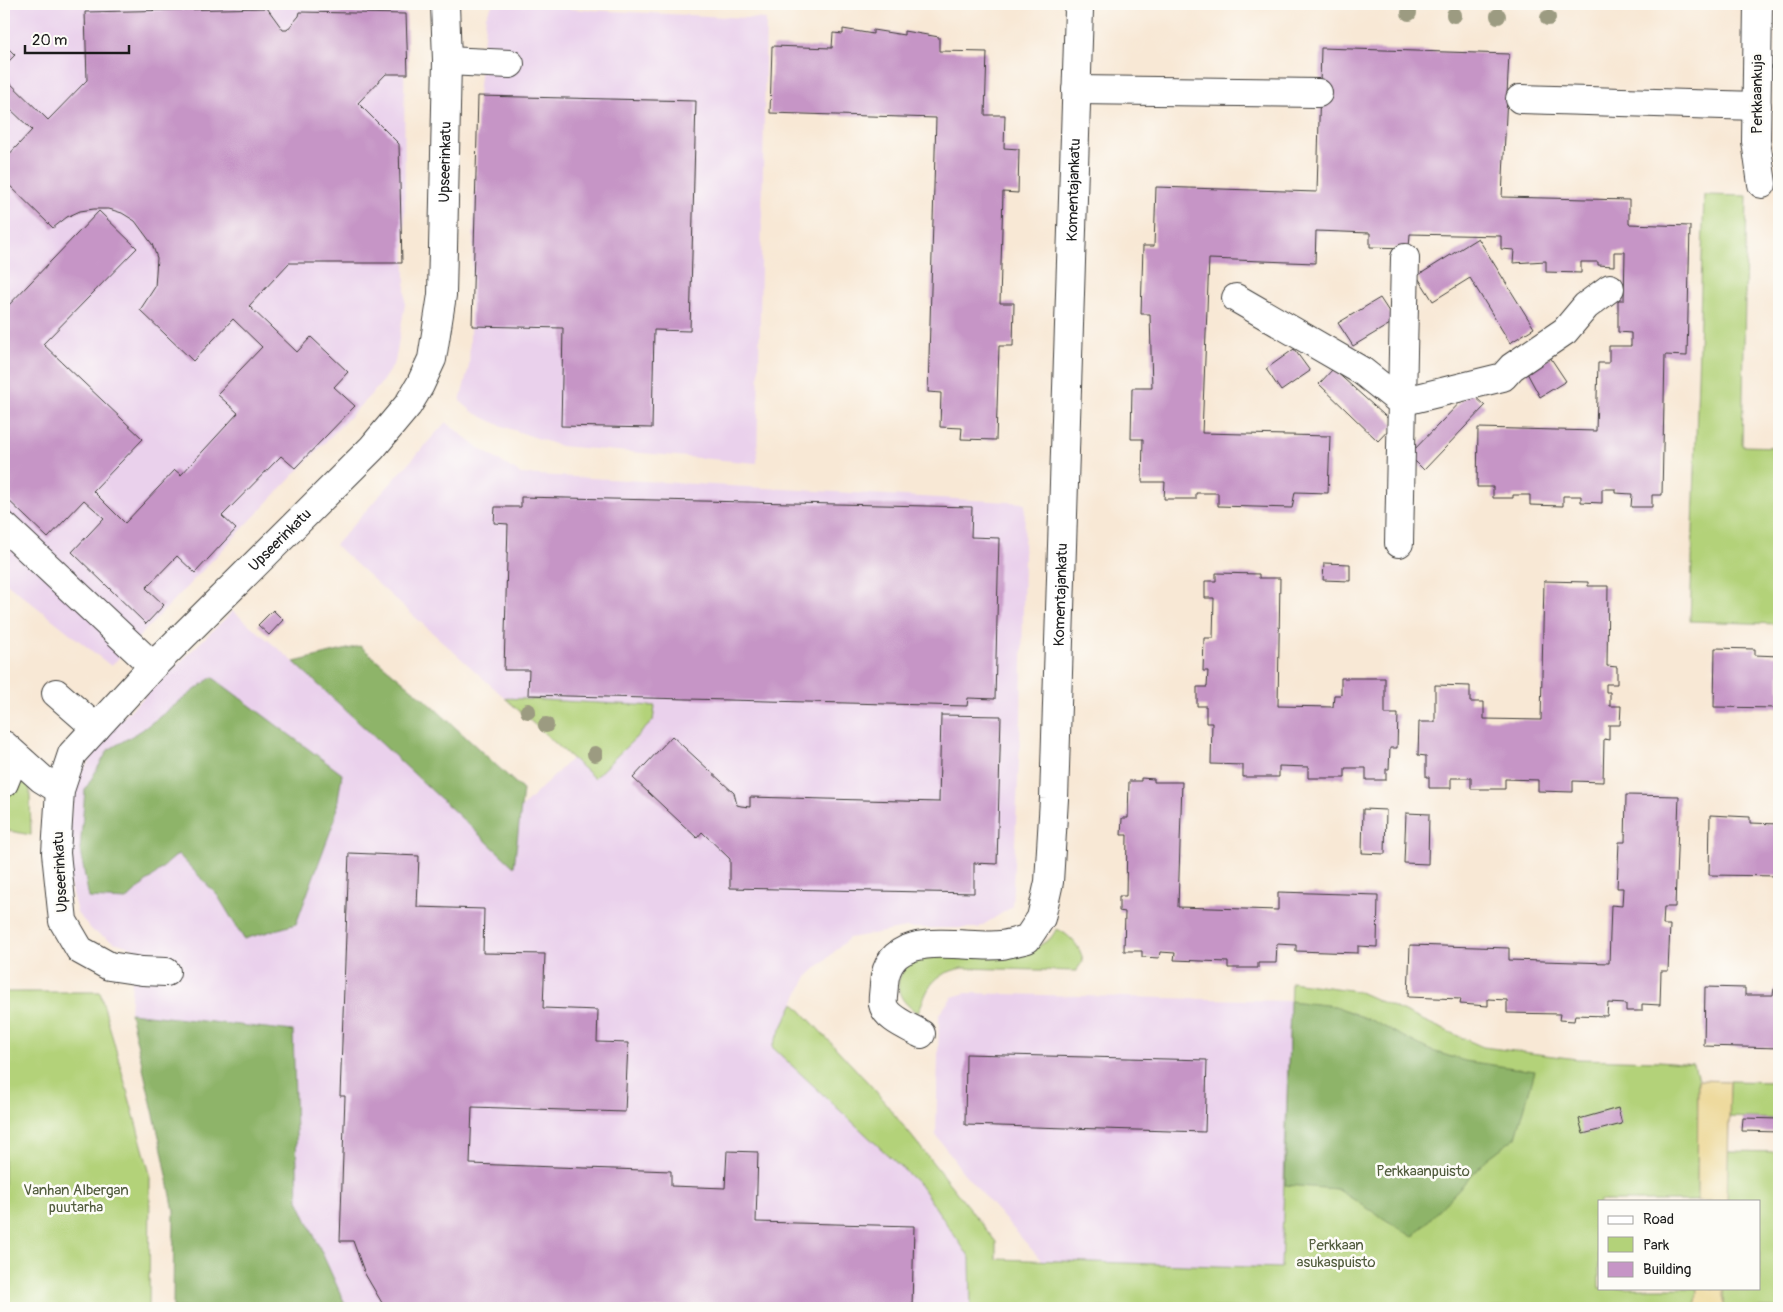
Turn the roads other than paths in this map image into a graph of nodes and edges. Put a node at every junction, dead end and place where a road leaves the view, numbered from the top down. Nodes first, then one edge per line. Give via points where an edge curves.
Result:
1 (446, 4) edge
2 (1758, 4) edge
3 (1080, 5) edge
4 (447, 61) junction
5 (510, 64) dead end
6 (1076, 90) junction
7 (1318, 93) dead end
8 (1520, 99) dead end
9 (1757, 106) junction
10 (1762, 184) dead end
11 (1405, 258) dead end
12 (1610, 288) dead end
13 (1236, 298) dead end
14 (1401, 402) junction
15 (4, 526) edge
16 (1399, 544) dead end
17 (153, 666) junction
18 (56, 693) dead end
19 (96, 728) junction
20 (9, 750) edge
21 (4, 783) edge
22 (60, 790) junction
23 (166, 972) dead end
24 (922, 1034) dead end

1 - 4 street, Upseerinkatu
2 - 9 street, Perkkaankuja
3 - 6 street, Komentajankatu
4 - 5 street
4 - 17 street, Upseerinkatu via 442,295 432,359 420,385 408,404 349,472
6 - 7 street
6 - 24 street, Komentajankatu via 1049,882 1042,918 1027,939 1000,945 921,945 890,961 884,979 883,1003 886,1010
8 - 9 street
9 - 10 street, Perkkaankuja via 1756,141
11 - 14 street
12 - 14 street via 1586,306 1565,331 1512,367 1503,377
13 - 14 street via 1362,371
14 - 16 street
15 - 17 street
17 - 19 street, Upseerinkatu
18 - 19 street
19 - 22 street, Upseerinkatu via 72,754
20 - 21 street
20 - 22 street via 42,780
22 - 23 street, Upseerinkatu via 56,853 62,921 80,950 109,966

